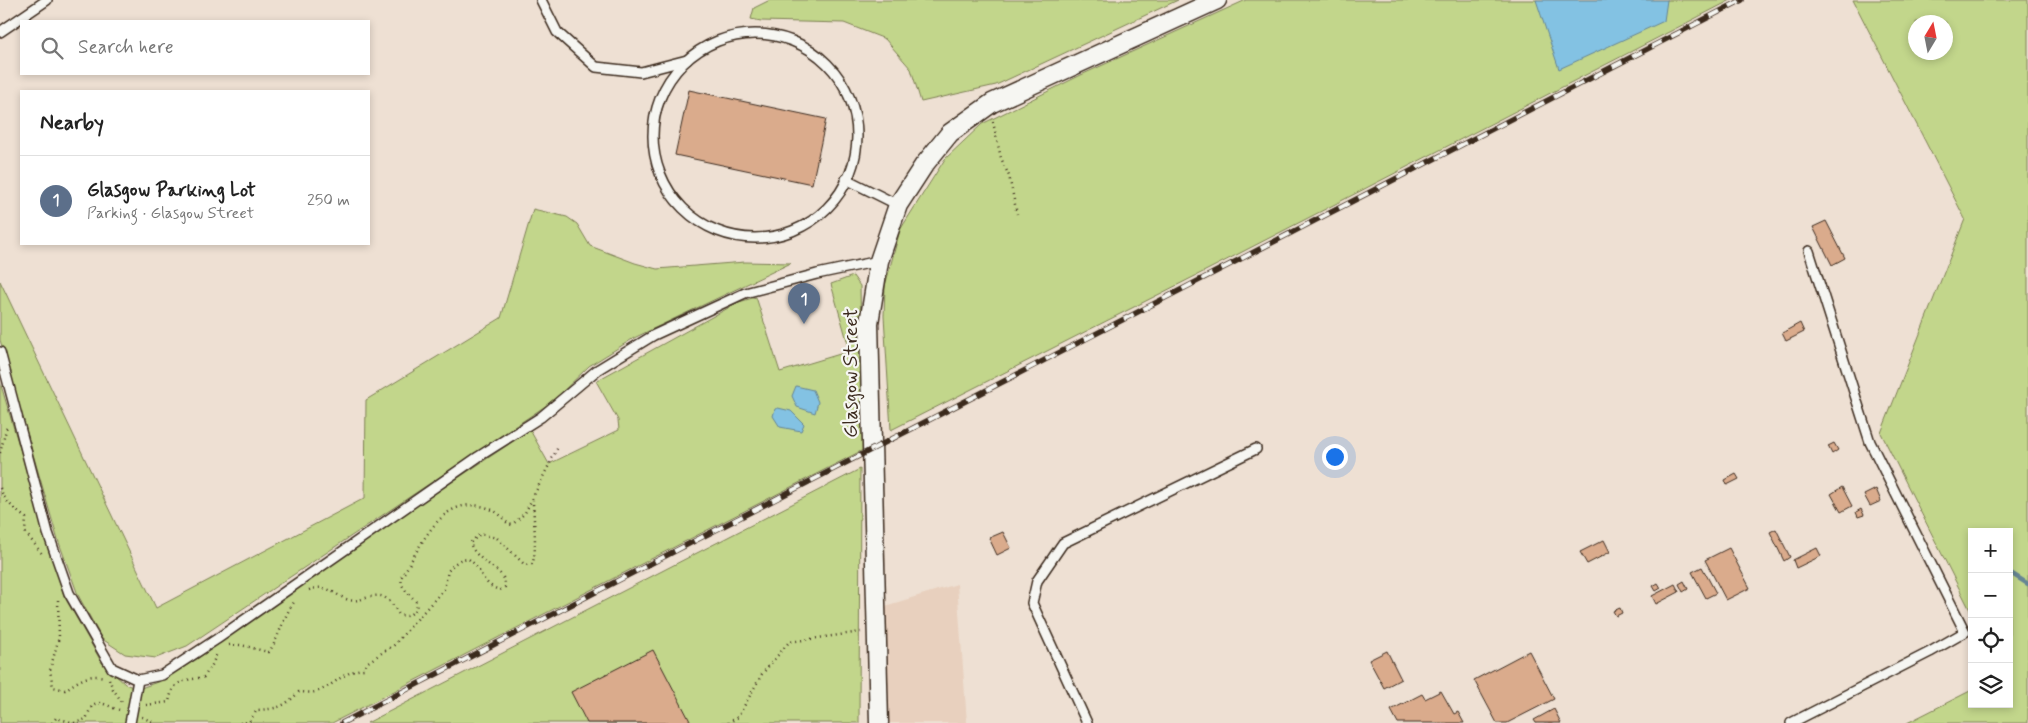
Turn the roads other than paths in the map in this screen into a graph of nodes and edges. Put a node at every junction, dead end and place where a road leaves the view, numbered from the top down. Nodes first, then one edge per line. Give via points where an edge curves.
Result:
1 (47, 0) edge
2 (541, 0) edge
3 (1217, 0) edge
4 (0, 32) edge
5 (689, 59) junction
6 (846, 179) junction
7 (898, 205) junction
8 (1809, 251) dead end
9 (879, 261) junction
10 (0, 352) edge
11 (1256, 449) dead end
12 (138, 680) junction
13 (130, 723) edge
14 (880, 723) edge
15 (1087, 723) edge
16 (1791, 723) edge

1 - 4 lane
2 - 5 lane via 557,32 596,67 641,72
3 - 7 street, Glasgow Street via 992,104 950,133
5 - 6 lane via 702,48 735,36 770,35 804,46 831,68 850,98 857,132 853,167
5 - 6 lane via 675,71 658,102 652,134 656,165 670,194 692,217 721,233 752,238 784,234 813,220 836,198
6 - 7 lane
7 - 9 street, Glasgow Street
8 - 16 lane via 1870,442 1965,632
9 - 12 lane via 745,294 654,335 597,370 542,417 478,457 217,639 162,675
9 - 14 street, Glasgow Street via 869,323
10 - 12 lane via 48,533 69,593 112,668
11 - 15 lane via 1063,543 1037,581 1032,603
12 - 13 lane

